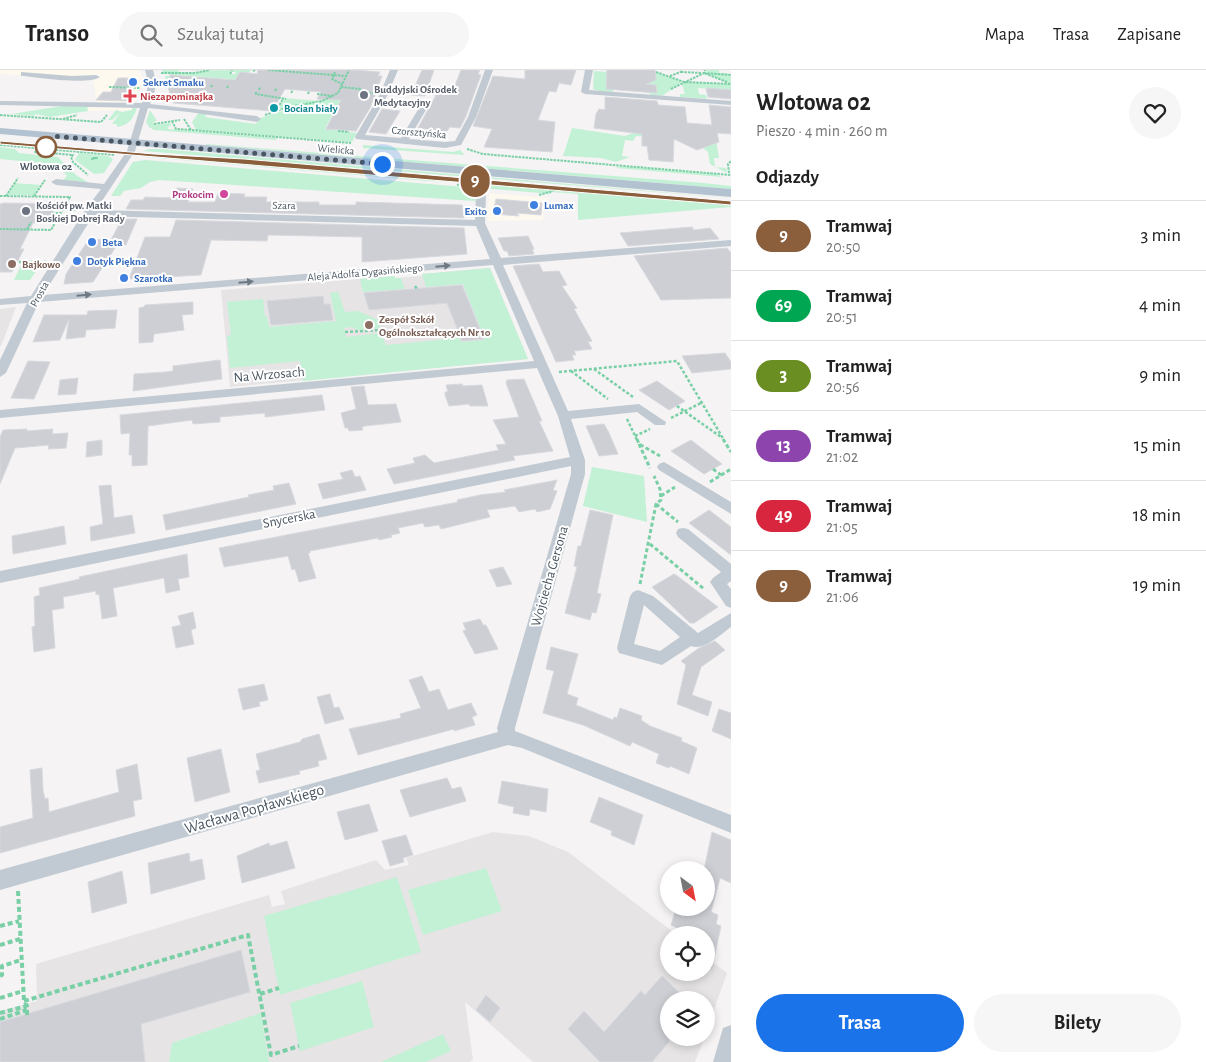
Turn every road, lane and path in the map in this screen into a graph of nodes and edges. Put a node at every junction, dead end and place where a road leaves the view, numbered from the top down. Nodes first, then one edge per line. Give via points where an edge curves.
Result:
1 (149, 70) edge
2 (210, 70) edge
3 (232, 70) edge
4 (268, 70) edge
5 (272, 70) edge
6 (349, 70) edge
7 (394, 70) edge
8 (489, 70) edge
9 (589, 70) edge
10 (686, 70) edge
11 (180, 71) edge
12 (288, 71) edge
13 (304, 71) edge
14 (320, 72) edge
15 (656, 72) dead end
16 (681, 72) junction
17 (704, 72) edge
18 (95, 73) edge
19 (161, 73) dead end
20 (24, 74) dead end
21 (230, 74) dead end
22 (335, 74) junction
23 (730, 75) edge
24 (346, 76) junction
25 (669, 76) junction
26 (684, 82) junction
27 (730, 84) edge
28 (109, 86) dead end
29 (342, 86) junction
30 (143, 88) dead end
31 (258, 90) dead end
32 (284, 94) dead end
33 (317, 94) dead end
34 (384, 94) junction
35 (332, 96) junction
36 (661, 98) junction
37 (283, 99) junction
38 (0, 103) edge
39 (731, 103) edge
40 (108, 104) junction
41 (146, 106) junction
42 (423, 108) dead end
43 (276, 111) junction
44 (0, 115) edge
45 (106, 116) dead end
46 (185, 119) dead end
47 (257, 119) joint
48 (0, 121) edge
49 (172, 121) junction
50 (154, 124) dead end
51 (191, 130) dead end
52 (0, 131) edge
53 (338, 131) dead end
54 (356, 135) junction
55 (136, 138) junction
56 (403, 142) junction
57 (0, 145) edge
58 (39, 148) junction
59 (115, 155) dead end
60 (731, 161) edge
61 (714, 173) dead end
62 (731, 177) edge
63 (18, 178) dead end
64 (92, 178) dead end
65 (45, 180) dead end
66 (56, 182) dead end
67 (457, 185) dead end
68 (106, 187) junction
69 (481, 192) joint
70 (731, 193) edge
71 (0, 196) edge
72 (6, 196) junction
73 (34, 197) junction
74 (63, 210) junction
75 (84, 211) junction
76 (52, 213) dead end
77 (61, 213) junction
78 (58, 219) junction
79 (74, 219) dead end
80 (31, 222) dead end
81 (480, 222) junction
82 (0, 229) edge
83 (27, 230) junction
84 (731, 243) edge
85 (497, 261) junction
86 (20, 262) dead end
87 (49, 262) dead end
88 (35, 299) junction
89 (0, 302) edge
90 (381, 330) dead end
91 (345, 332) dead end
92 (541, 364) junction
93 (594, 369) junction
94 (554, 372) dead end
95 (0, 373) edge
96 (636, 399) dead end
97 (677, 406) dead end
98 (0, 414) edge
99 (564, 416) junction
100 (660, 422) dead end
101 (723, 439) junction
102 (639, 444) dead end
103 (731, 452) edge
104 (578, 460) junction
105 (664, 467) dead end
106 (713, 469) dead end
107 (722, 475) dead end
108 (731, 509) edge
109 (683, 533) dead end
110 (650, 544) junction
111 (731, 573) edge
112 (0, 576) edge
113 (647, 590) dead end
114 (711, 594) dead end
115 (731, 602) edge
116 (731, 619) edge
117 (692, 638) dead end
118 (508, 737) junction
119 (731, 824) edge
120 (0, 880) edge
121 (17, 898) dead end
122 (19, 921) junction
123 (0, 926) edge
124 (20, 939) junction
125 (0, 945) edge
126 (21, 960) junction
127 (0, 976) edge
128 (279, 988) dead end
129 (23, 991) junction
130 (260, 994) junction
131 (0, 998) edge
132 (26, 1006) junction
133 (0, 1014) edge
134 (0, 1018) edge
135 (27, 1018) dead end
136 (731, 1036) edge
137 (299, 1046) dead end
138 (724, 1062) edge

1 - 41 street, Prosta via 152,85
2 - 11 path
3 - 21 path
4 - 5 path
5 - 12 path
6 - 24 path
7 - 34 street
8 - 56 street, Czorsztyńska via 472,118 458,143 450,146
9 - 36 street via 585,92
10 - 16 path
11 - 19 path
12 - 13 path
13 - 14 path
14 - 22 path
15 - 25 path
16 - 17 path
16 - 25 path
17 - 23 path
17 - 26 path
17 - 27 path
18 - 20 street via 72,78
18 - 40 street via 102,100
22 - 24 path
22 - 29 path via 332,79
24 - 29 path
25 - 26 path
26 - 27 path
26 - 36 path
28 - 30 path
29 - 34 path via 360,92
29 - 35 path
31 - 37 path via 256,94
32 - 37 path
33 - 35 path
34 - 54 street
35 - 43 path
36 - 39 street
37 - 43 path
38 - 40 street
40 - 41 street
41 - 47 street via 203,110
41 - 55 street, Prosta
42 - 56 street
43 - 47 path
44 - 45 path via 101,122
46 - 49 path
48 - 55 main road, Wielicka
49 - 50 path
49 - 51 path via 176,129
52 - 55 main road, Wielicka
53 - 54 path
54 - 56 street, Czorsztyńska
55 - 62 main road, Wielicka
55 - 68 street, Prosta via 131,151
55 - 70 main road, Wielicka
57 - 58 path
58 - 59 path
58 - 64 path via 35,152 73,155 73,162
60 - 62 path via 728,164
61 - 62 path
63 - 72 path
65 - 73 path
66 - 68 street
67 - 69 path via 469,184
68 - 75 street, Prosta
69 - 81 street, Wojciecha Gersona
71 - 72 path
72 - 73 path
73 - 74 path via 70,197
74 - 75 path
74 - 77 path
75 - 81 street, Szara
75 - 88 street, Prosta via 60,248
76 - 77 path
77 - 78 path
78 - 79 path
78 - 83 path via 51,230
80 - 83 path
81 - 85 street, Wojciecha Gersona
82 - 83 path
84 - 85 street, Aleja Adolfa Dygasińskiego
88 -> 85 street, Aleja Adolfa Dygasińskiego
85 - 92 street, Wojciecha Gersona
86 - 87 path
88 - 89 street, Aleja Adolfa Dygasińskiego
88 - 95 street, Prosta
90 - 91 path
92 - 98 street, Na Wrzosach
92 - 99 street, Wojciecha Gersona
93 - 94 path
93 - 96 path
93 - 101 path via 677,361
97 - 101 path
99 - 100 street via 638,408
99 - 104 street, Wojciecha Gersona
101 - 103 path
102 - 110 path via 660,489 661,500 656,504
104 - 112 street, Snycerska
104 - 118 street, Wojciecha Gersona via 578,474 506,728
105 - 108 street
106 - 107 path
109 - 111 street
110 - 113 path via 639,583
110 - 114 path
111 - 115 street via 718,582
116 - 117 street via 697,642
118 - 119 street via 524,740
118 - 120 street, Wacława Popławskiego
121 - 122 path
122 - 123 path
122 - 124 path
124 - 125 path
124 - 126 path
126 - 127 path via 2,966
126 - 129 path
128 - 130 path
129 - 131 path
129 - 132 path
130 - 132 path via 248,935
130 - 137 path via 271,1055
132 - 133 path
132 - 134 path
132 - 135 path
136 - 138 street

